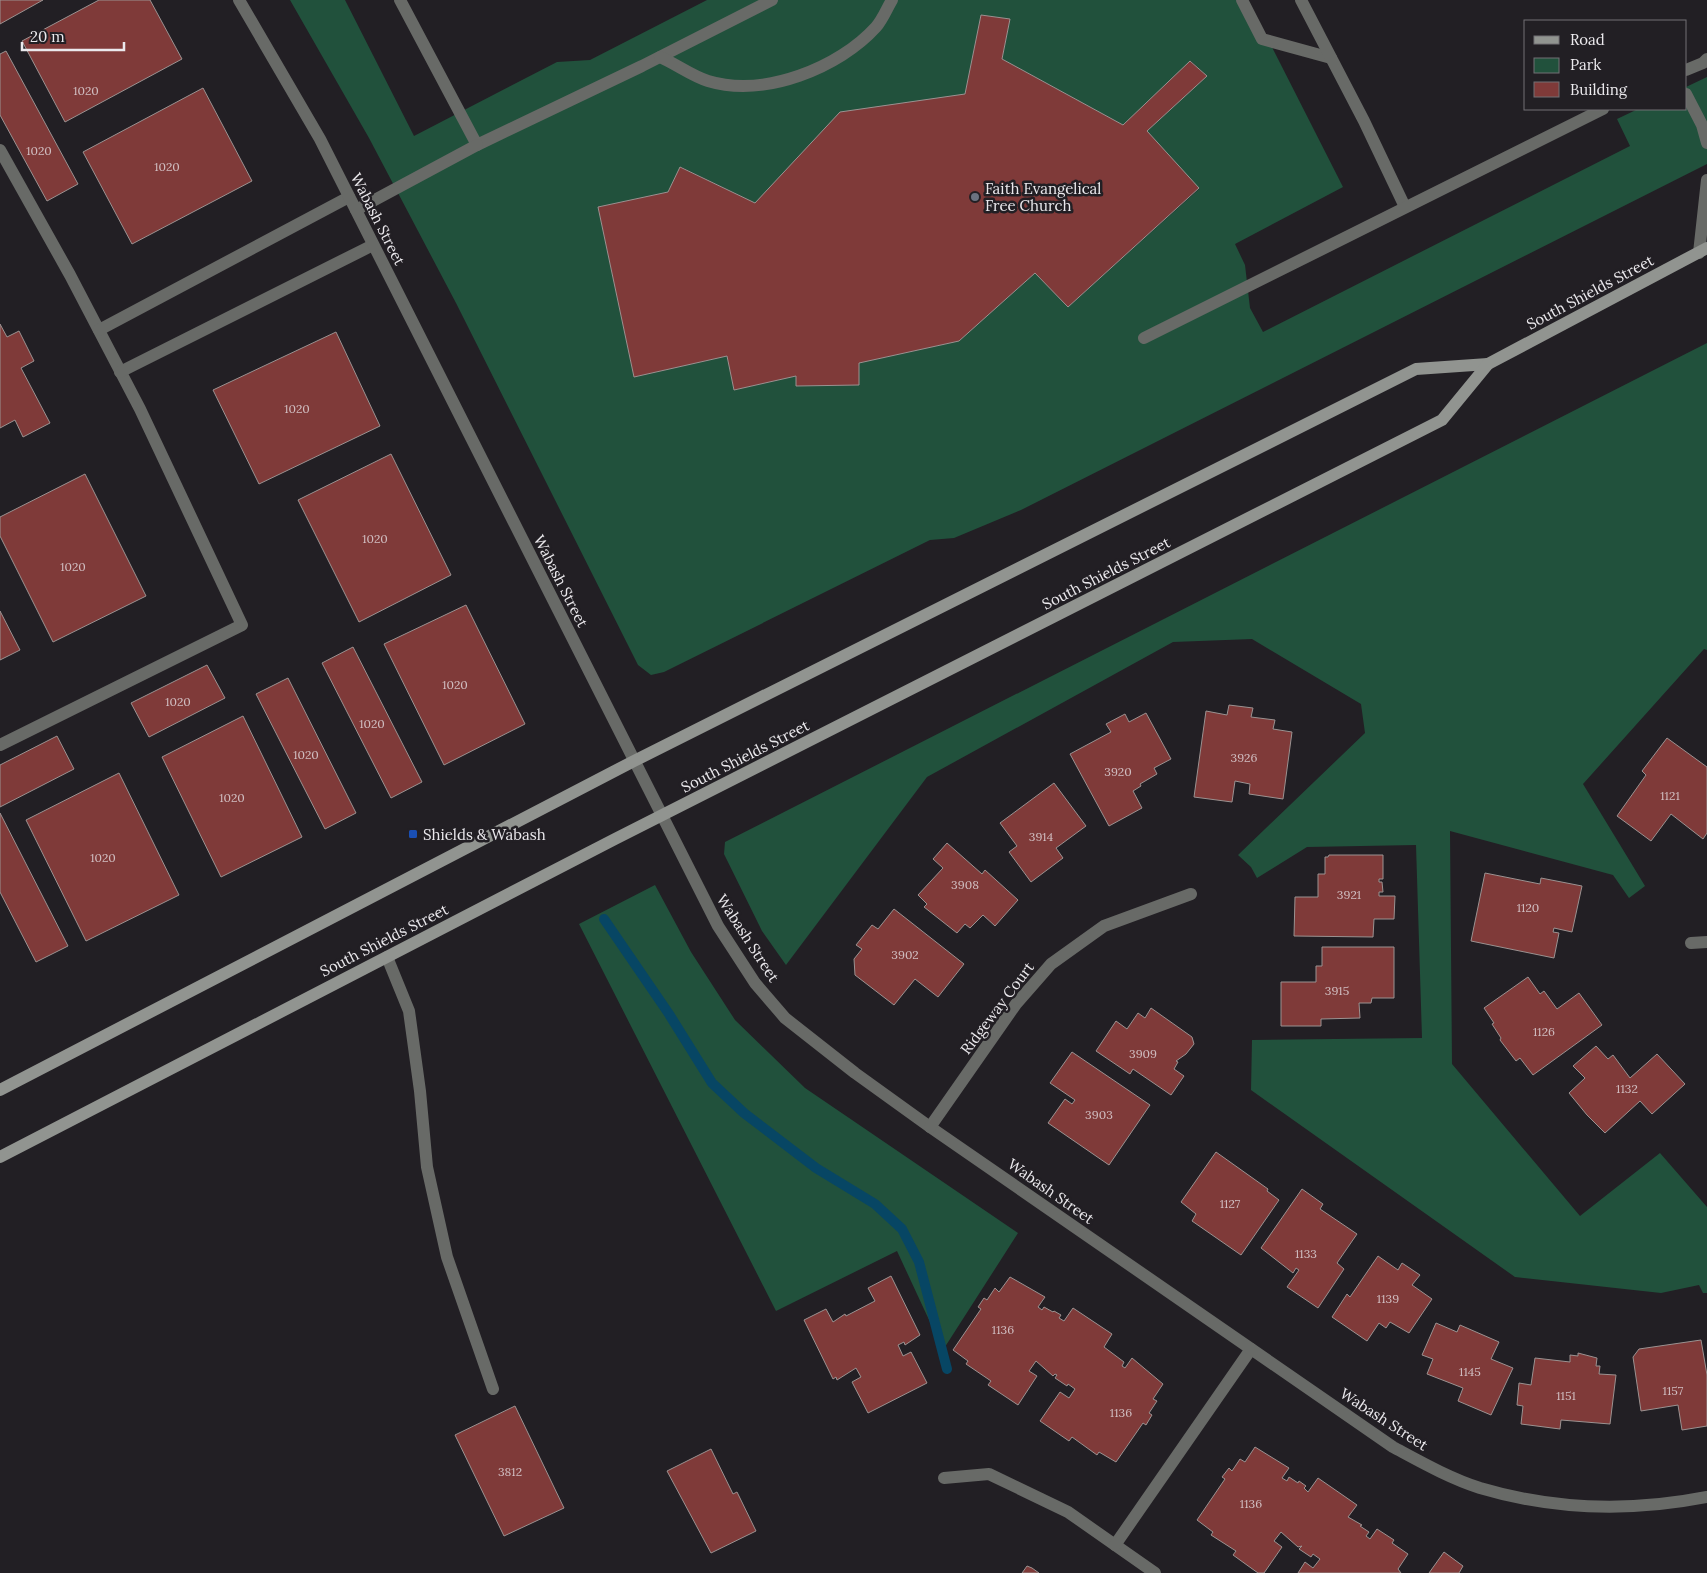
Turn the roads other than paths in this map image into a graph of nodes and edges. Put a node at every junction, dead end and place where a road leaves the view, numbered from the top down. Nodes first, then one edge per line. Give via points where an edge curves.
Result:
1 (239, 0) edge
2 (400, 0) edge
3 (772, 0) edge
4 (892, 0) edge
5 (1242, 0) edge
6 (1301, 0) edge
7 (660, 57) junction
8 (1330, 58) junction
9 (1706, 64) edge
10 (1687, 70) edge
11 (1687, 96) edge
12 (1601, 110) edge
13 (1707, 143) edge
14 (477, 145) junction
15 (0, 150) edge
16 (1707, 180) edge
17 (349, 197) junction
18 (1405, 207) junction
19 (356, 210) junction
20 (373, 245) junction
21 (1703, 251) edge
22 (99, 330) junction
23 (1144, 338) dead end
24 (1488, 364) junction
25 (120, 372) junction
26 (0, 744) edge
27 (634, 761) junction
28 (662, 815) junction
29 (1191, 894) dead end
30 (1707, 942) edge
31 (1691, 944) dead end
32 (386, 957) junction
33 (0, 1090) edge
34 (930, 1127) junction
35 (0, 1157) edge
36 (1251, 1349) junction
37 (493, 1389) dead end
38 (944, 1478) dead end
39 (1707, 1497) edge
40 (1115, 1545) junction
41 (1155, 1573) edge

1 - 17 street, Wabash Street via 320,139
2 - 14 street
3 - 7 street
4 - 7 street via 877,26 840,58 794,78 746,86 708,81
5 - 8 street via 1262,39
6 - 8 street
7 - 14 street
8 - 18 street
9 - 10 street
11 - 13 street
12 - 18 street
14 - 19 street
15 - 22 street
16 - 21 street
17 - 19 street, Wabash Street
17 - 22 street
18 - 23 street
19 - 20 street, Wabash Street
20 - 25 street
20 - 27 street, Wabash Street
21 - 24 main road, South Shields Street
22 - 25 street
24 - 27 main road, South Shields Street via 1416,369
24 - 28 main road, South Shields Street via 1442,420
25 - 26 street via 242,625
27 - 28 street, Wabash Street
27 - 33 main road, South Shields Street
28 - 32 main road, South Shields Street
28 - 34 street, Wabash Street via 718,926 761,990 785,1018
29 - 34 street, Ridgeway Court via 1104,926 1051,964 1016,1004
30 - 31 street
32 - 35 main road, South Shields Street
32 - 37 street via 409,1011 427,1167 447,1257
34 - 36 street, Wabash Street
36 - 39 street, Wabash Street via 1393,1447 1440,1472 1478,1487 1535,1502 1616,1508
36 - 40 street
38 - 40 street via 989,1474 1068,1512
40 - 41 street

